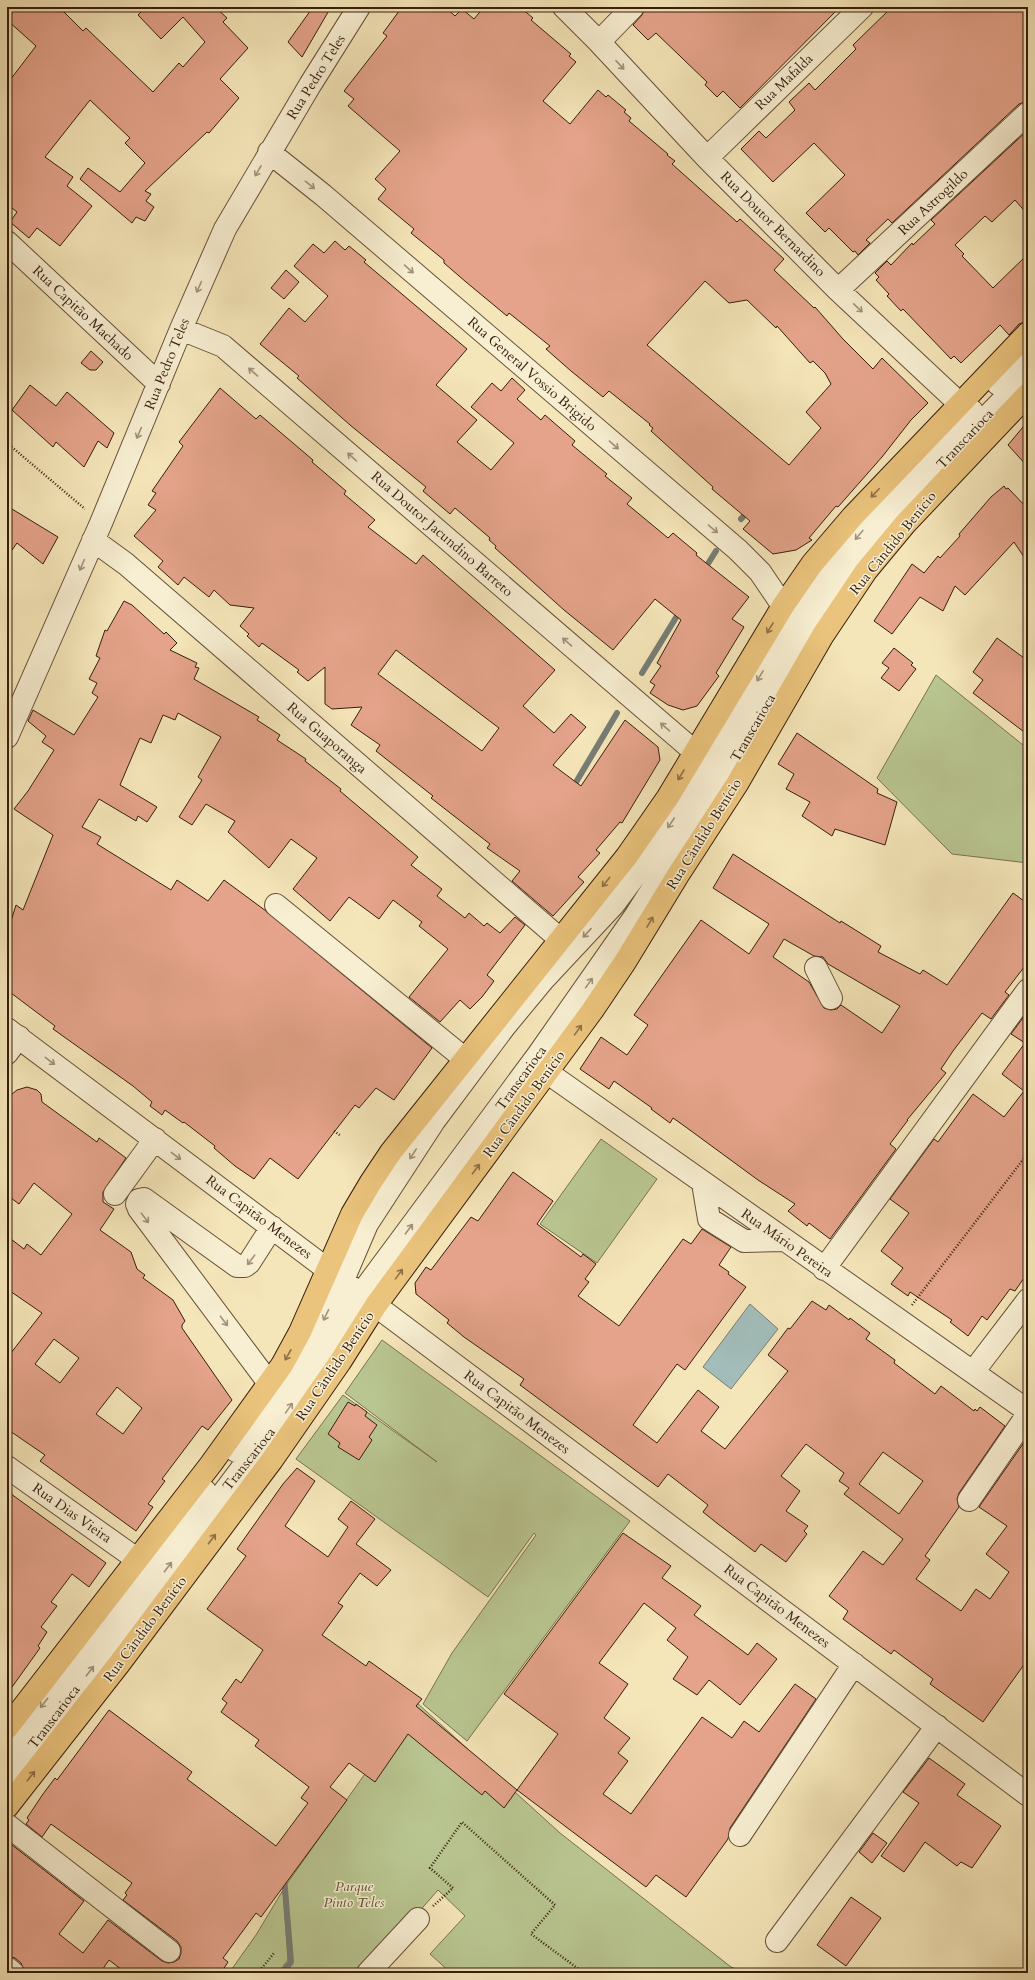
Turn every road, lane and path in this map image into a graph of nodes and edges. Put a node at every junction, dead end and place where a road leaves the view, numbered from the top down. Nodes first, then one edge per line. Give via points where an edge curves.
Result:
1 (360, 7) edge
2 (564, 7) edge
3 (633, 7) edge
4 (862, 7) edge
5 (599, 42) junction
6 (1028, 114) edge
7 (269, 152) junction
8 (707, 158) junction
9 (7, 242) edge
10 (838, 290) junction
11 (181, 329) junction
12 (1028, 333) edge
13 (1028, 353) edge
14 (1028, 374) edge
15 (159, 384) junction
16 (1028, 394) edge
17 (978, 415) junction
18 (7, 443) edge
19 (97, 531) junction
20 (783, 606) junction
21 (7, 737) edge
22 (695, 752) junction
23 (276, 905) dead end
24 (560, 939) junction
25 (816, 968) dead end
26 (1028, 990) edge
27 (831, 998) dead end
28 (11, 1040) edge
29 (465, 1059) junction
30 (548, 1073) junction
31 (334, 1131) dead end
32 (341, 1136) dead end
33 (155, 1139) junction
34 (1028, 1153) edge
35 (115, 1194) dead end
36 (272, 1227) junction
37 (824, 1269) junction
38 (335, 1274) junction
39 (369, 1300) junction
40 (1028, 1300) edge
41 (900, 1321) junction
42 (973, 1372) junction
43 (269, 1383) junction
44 (1028, 1410) edge
45 (1028, 1414) edge
46 (7, 1467) edge
47 (969, 1500) dead end
48 (138, 1560) junction
49 (854, 1664) junction
50 (937, 1726) junction
51 (7, 1728) edge
52 (7, 1751) edge
53 (7, 1780) edge
54 (1028, 1795) edge
55 (7, 1806) edge
56 (7, 1826) edge
57 (740, 1835) dead end
58 (418, 1920) joint
59 (777, 1941) dead end
60 (169, 1951) dead end
61 (274, 1952) dead end
62 (7, 1968) edge
63 (13, 1973) edge
64 (258, 1973) edge
65 (368, 1973) edge
66 (584, 1973) edge

1 - 7 street, Rua Pedro Teles
2 - 5 street, Rua Doutor Bernardino
3 - 5 street
4 - 8 street, Rua Mafalda
5 -> 8 street, Rua Doutor Bernardino
6 - 10 street, Rua Astrogildo
7 -> 11 street, Rua Pedro Teles via 225,229
7 -> 20 street, Rua General Vossio Brigido via 323,195 738,550 760,572
8 - 10 street, Rua Doutor Bernardino
9 - 15 street, Rua Capitão Machado
10 -> 17 street, Rua Doutor Bernardino
11 - 15 street, Rua Pedro Teles
22 -> 11 street, Rua Doutor Jacundino Barreto via 223,346
12 - 17 main road, Rua Cândido Benício
13 - 17 street, Transcarioca
14 - 17 street, Transcarioca
15 -> 19 street, Rua Pedro Teles
16 - 17 main road, Rua Cândido Benício
17 -> 20 main road, Rua Cândido Benício via 853,516 812,564
30 -> 17 main road, Rua Cândido Benício via 625,962 737,784 823,635 866,571 905,524
17 -> 38 street, Transcarioca via 949,432 826,575 796,618 682,806 643,865 614,904 543,980 510,1020 434,1121
39 -> 17 street, Transcarioca via 636,915 729,769 811,626 857,563
18 - 19 path
19 -> 21 street, Rua Pedro Teles
19 - 24 street, Rua Guaporanga via 126,564
20 -> 22 main road, Rua Cândido Benício
22 -> 24 main road, Rua Cândido Benício via 668,797 627,856
23 - 29 street
24 - 29 main road, Rua Cândido Benício
25 - 27 street
26 - 37 street
28 -> 33 street, Rua Capitão Menezes
29 - 38 main road, Rua Cândido Benício via 370,1182 342,1234
30 - 37 street, Rua Mário Pereira
39 -> 30 main road, Rua Cândido Benício
31 - 32 path
33 - 35 street
33 -> 36 street, Rua Capitão Menezes
34 - 41 path
36 - 38 street, Rua Capitão Menezes
36 -> 43 street via 249,1263 246,1266 237,1266 144,1199 139,1200 137,1204 138,1209
37 - 41 street, Rua Mário Pereira
38 - 39 street, Rua Capitão Menezes
38 -> 43 main road, Rua Cândido Benício
38 -> 52 street, Transcarioca via 295,1373
39 - 49 street, Rua Capitão Menezes
53 -> 39 street, Transcarioca
55 -> 39 main road, Rua Cândido Benício via 119,1664 272,1460 340,1362
40 - 42 street
41 - 42 street, Rua Mário Pereira
42 - 44 street, Rua Mário Pereira
43 - 48 main road, Rua Cândido Benício
45 - 47 street
46 - 48 street, Rua Dias Vieira
48 - 51 main road, Rua Cândido Benício
49 - 50 street, Rua Capitão Menezes
49 - 57 street
50 - 54 street, Rua Capitão Menezes
50 - 59 street
56 - 60 street
58 - 65 street
58 - 66 path via 454,1888 430,1868 462,1822 555,1905 531,1934
61 - 64 path
62 - 63 street

